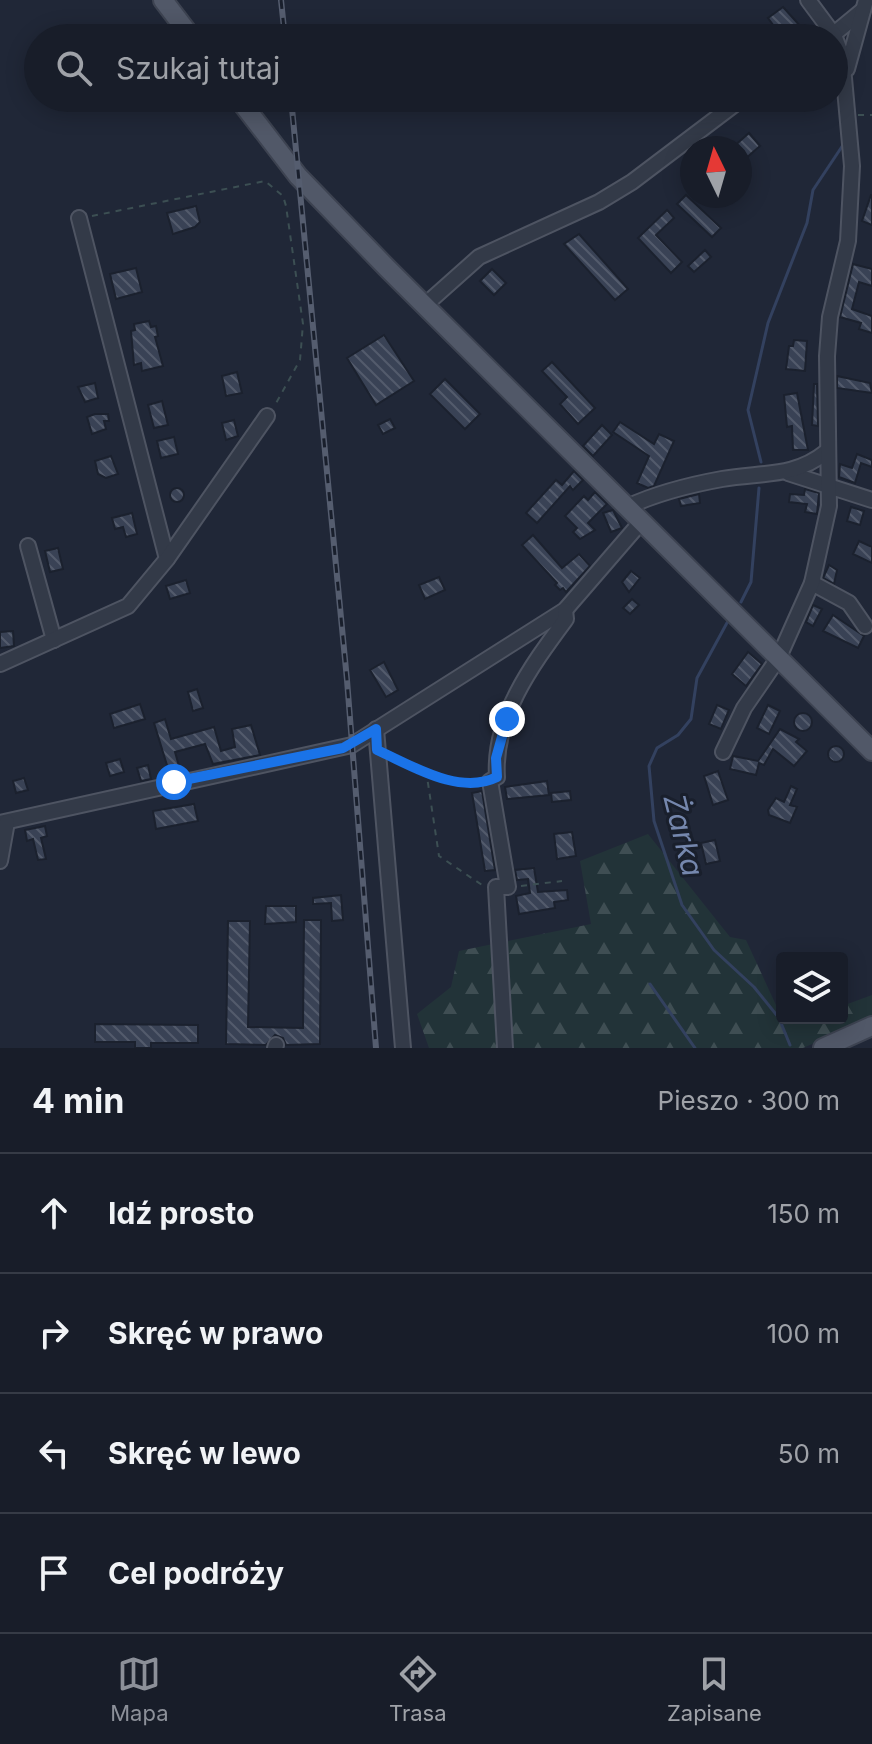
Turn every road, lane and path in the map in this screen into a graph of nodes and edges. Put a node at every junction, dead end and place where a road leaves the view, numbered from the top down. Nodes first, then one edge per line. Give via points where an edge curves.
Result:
1 (163, 0) edge
2 (808, 0) edge
3 (864, 5) edge
4 (181, 24) edge
5 (823, 24) edge
6 (844, 24) edge
7 (848, 66) edge
8 (848, 110) edge
9 (249, 112) edge
10 (726, 112) edge
11 (79, 218) joint
12 (424, 306) junction
13 (267, 416) joint
14 (826, 452) junction
15 (788, 473) junction
16 (829, 485) junction
17 (872, 500) edge
18 (627, 507) junction
19 (641, 522) junction
20 (28, 546) dead end
21 (167, 559) junction
22 (812, 583) junction
23 (565, 610) junction
24 (865, 626) dead end
25 (54, 640) junction
26 (779, 657) junction
27 (0, 664) edge
28 (376, 729) junction
29 (377, 750) junction
30 (872, 751) edge
31 (723, 752) dead end
32 (426, 770) junction
33 (490, 781) junction
34 (4, 823) edge
35 (0, 861) edge
36 (562, 881) dead end
37 (502, 887) junction
38 (872, 1026) edge
39 (403, 1048) edge
40 (505, 1048) edge
41 (824, 1048) edge

1 - 4 main road
2 - 5 street
3 - 6 street
3 - 7 street
8 - 14 street via 853,201 830,317
9 - 12 main road via 298,176
10 - 12 street via 610,196 479,257
11 - 13 path via 265,181 275,186 286,206 302,344 293,377
11 - 21 street
12 - 18 main road
13 - 21 street
14 - 15 street
14 - 16 street
15 - 16 street
15 - 18 street via 724,478 656,494
16 - 17 street
16 - 22 street
18 - 19 main road
19 - 23 street
19 - 26 main road
20 - 25 street
21 - 25 street via 128,606
22 - 24 street via 849,603
22 - 26 street
23 - 28 street
23 - 33 street via 566,619 518,691 499,739 497,777
25 - 27 street
26 - 30 main road
26 - 31 street via 744,708
28 - 29 street
28 - 34 street via 343,748
29 - 32 path
29 - 39 street
32 - 33 path via 450,782
32 - 37 path via 439,856 488,888
33 - 37 street
34 - 35 street
36 - 37 path
37 - 40 street
38 - 41 main road

